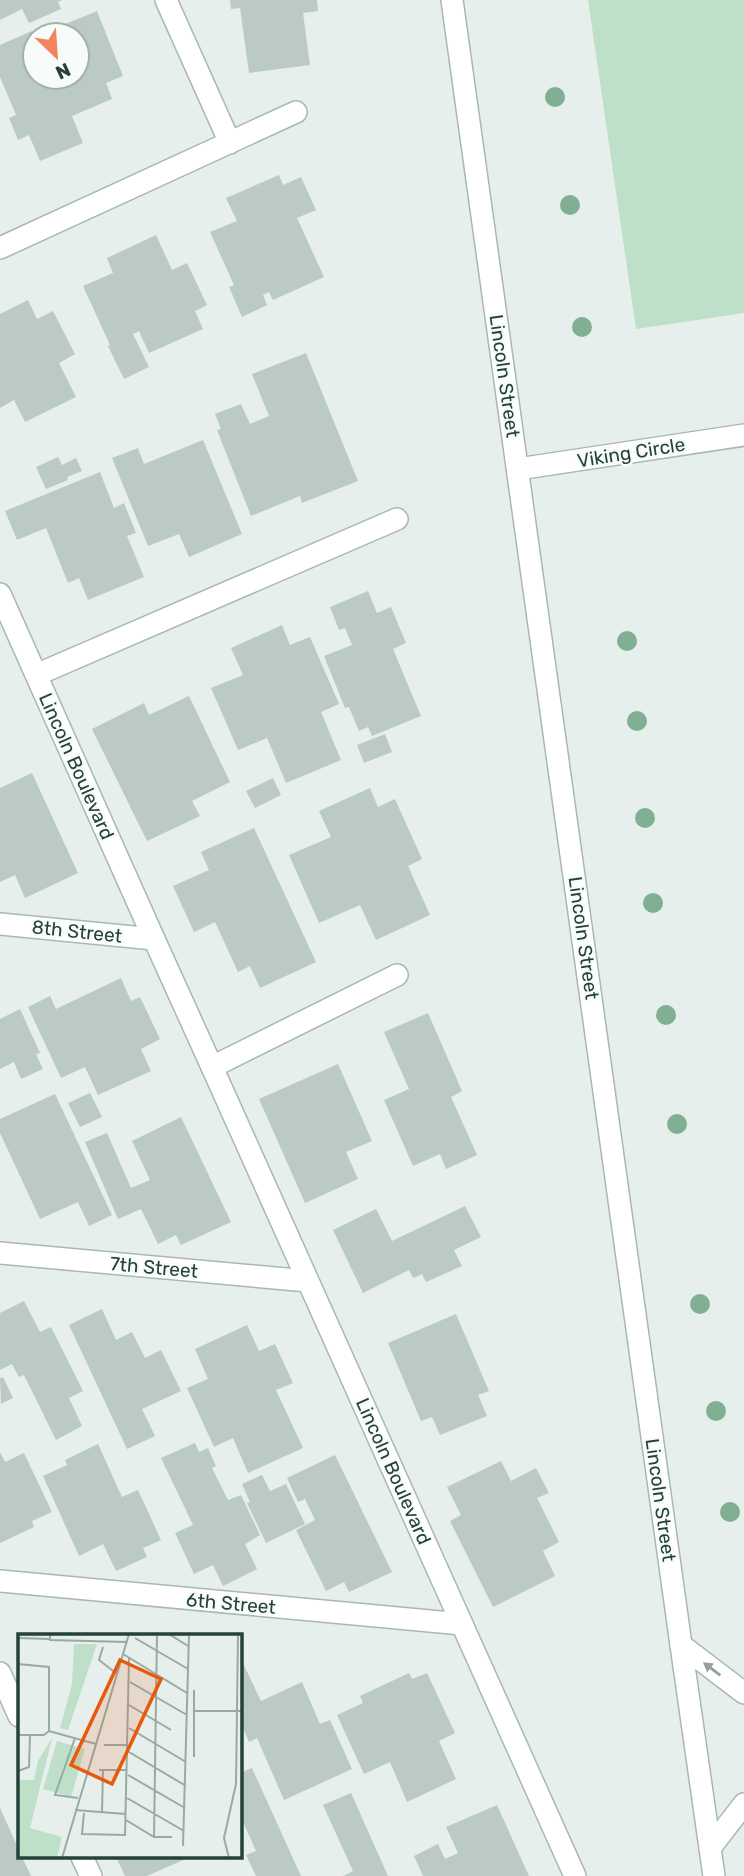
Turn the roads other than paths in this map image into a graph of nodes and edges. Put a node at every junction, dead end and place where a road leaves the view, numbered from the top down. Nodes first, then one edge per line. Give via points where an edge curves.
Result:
1 (166, 0) edge
2 (452, 0) edge
3 (296, 112) dead end
4 (230, 143) junction
5 (0, 248) edge
6 (744, 435) edge
7 (518, 469) junction
8 (397, 519) dead end
9 (0, 594) edge
10 (36, 675) junction
11 (0, 924) edge
12 (154, 939) junction
13 (397, 975) dead end
14 (212, 1067) junction
15 (0, 1253) edge
16 (308, 1281) junction
17 (0, 1581) edge
18 (462, 1624) junction
19 (681, 1645) junction
20 (0, 1674) edge
21 (744, 1693) edge
22 (18, 1714) edge
23 (744, 1804) edge
24 (710, 1848) junction
25 (82, 1858) edge
26 (91, 1876) edge
27 (575, 1876) edge
28 (715, 1876) edge

1 - 4 street
2 - 7 street, Lincoln Street
3 - 4 street
4 - 5 street
6 - 7 street, Viking Circle
7 - 19 street, Lincoln Street
8 - 10 street
9 - 10 street, Lincoln Boulevard
10 - 12 street, Lincoln Boulevard
11 - 12 street, 8th Street
12 - 14 street, Lincoln Boulevard
13 - 14 street
14 - 16 street, Lincoln Boulevard
15 - 16 street, 7th Street
16 - 18 street, Lincoln Boulevard
17 - 18 street, 6th Street
18 - 27 street, Lincoln Boulevard
21 -> 19 street
19 - 24 street, Lincoln Street
20 - 22 street
23 - 24 street
24 - 28 street, Lincoln Street
25 - 26 street

